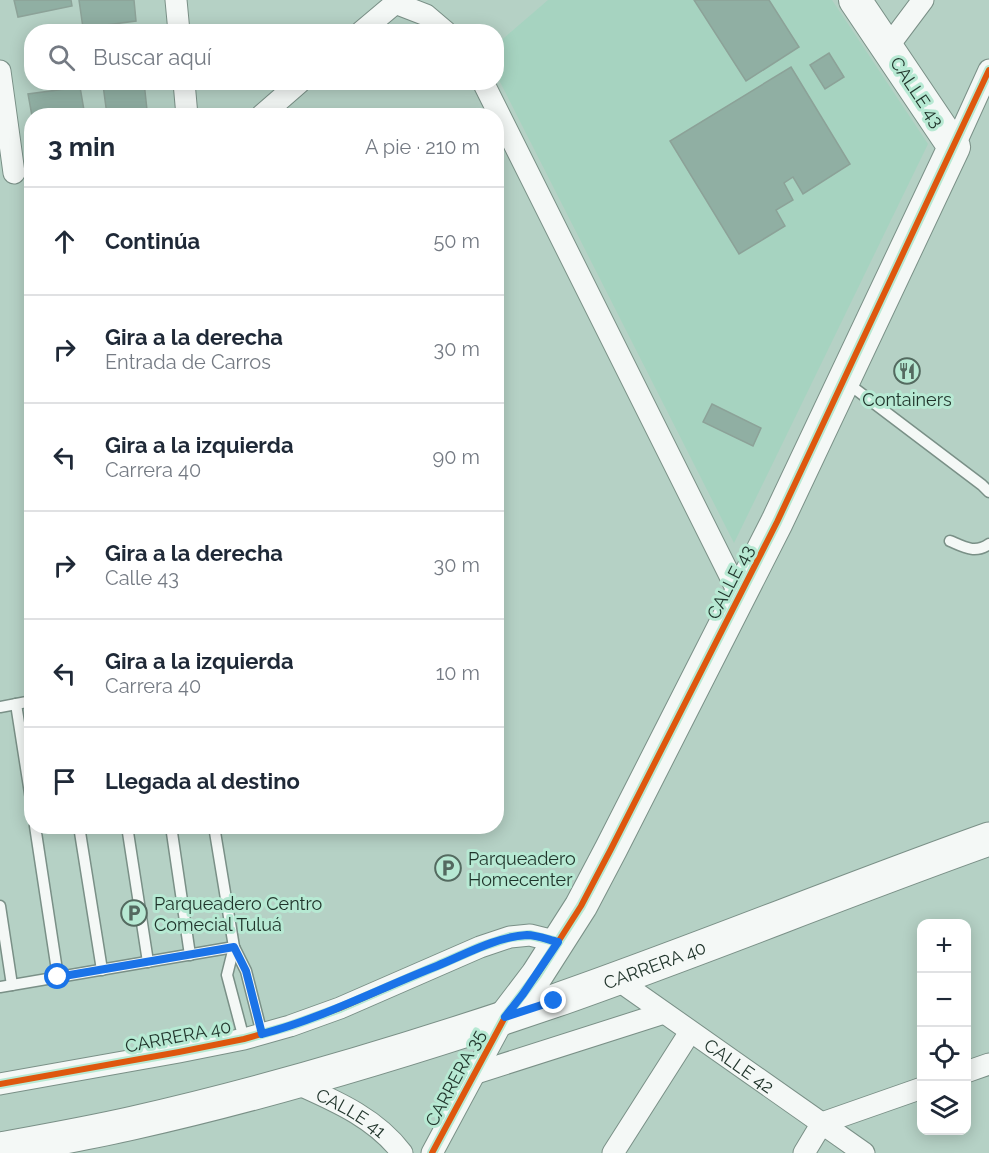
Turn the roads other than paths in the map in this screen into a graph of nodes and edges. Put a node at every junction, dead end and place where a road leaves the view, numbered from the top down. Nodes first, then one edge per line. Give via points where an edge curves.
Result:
1 (176, 0) edge
2 (855, 0) edge
3 (923, 0) edge
4 (397, 2) edge
5 (178, 24) edge
6 (371, 24) edge
7 (437, 24) edge
8 (887, 48) junction
9 (989, 70) edge
10 (0, 71) edge
11 (185, 90) edge
12 (291, 90) edge
13 (487, 90) edge
14 (186, 108) edge
15 (270, 108) edge
16 (496, 108) edge
17 (504, 124) edge
18 (954, 147) junction
19 (15, 173) edge
20 (844, 380) junction
21 (989, 492) edge
22 (950, 541) dead end
23 (989, 544) edge
24 (740, 596) junction
25 (24, 702) edge
26 (15, 704) junction
27 (0, 707) edge
28 (24, 758) edge
29 (36, 834) edge
30 (80, 834) edge
31 (128, 834) edge
32 (172, 834) edge
33 (215, 834) edge
34 (989, 839) edge
35 (0, 906) edge
36 (558, 942) junction
37 (234, 947) junction
38 (189, 955) junction
39 (148, 962) junction
40 (102, 969) junction
41 (58, 977) junction
42 (615, 978) junction
43 (12, 985) junction
44 (0, 987) edge
45 (664, 1013) junction
46 (505, 1017) junction
47 (690, 1032) junction
48 (253, 1036) junction
49 (989, 1064) edge
50 (971, 1070) edge
51 (473, 1074) junction
52 (293, 1082) junction
53 (0, 1084) edge
54 (917, 1089) edge
55 (822, 1123) junction
56 (0, 1149) edge
57 (402, 1153) edge
58 (432, 1153) edge
59 (613, 1153) edge
60 (804, 1153) edge
61 (864, 1153) edge

1 - 5 street
2 - 8 street, CALLE 43
3 - 8 street
4 - 6 street
4 - 7 street
8 - 18 street, CALLE 43
9 - 18 street
10 - 19 street
11 - 14 street
12 - 15 street
13 - 16 street
17 - 24 street
18 - 20 street, CALLE 43
20 - 21 lane
20 - 24 street, CALLE 43
22 - 23 lane via 971,550
24 - 36 street, CALLE 43 via 581,906
25 - 26 lane
26 - 27 lane
26 - 28 lane
29 - 41 lane
30 - 40 lane
31 - 39 lane
32 - 38 lane
33 - 37 lane
34 - 42 main road, CARRERA 40
35 - 43 lane
36 - 46 street, CALLE 43
36 - 48 street, CARRERA 40 via 530,935 510,937 340,1008
37 - 38 lane
37 - 48 lane via 246,971
37 - 48 lane via 227,975
38 - 39 lane
39 - 40 lane
40 - 41 lane
41 - 43 lane
42 - 45 street, CALLE 42
42 - 46 main road, CARRERA 40
43 - 44 lane
45 - 47 street, CALLE 42
45 - 51 street
46 - 51 street, CARRERA 35
46 - 52 main road, CARRERA 40
47 - 55 street, CALLE 42
47 - 59 street
48 - 53 street, CARRERA 40
49 - 50 street
51 - 58 street, CARRERA 35
52 - 56 main road, CARRERA 40 via 141,1122
52 - 57 street, CALLE 41 via 363,1117 392,1139
54 - 55 street
55 - 60 street
55 - 61 street, CALLE 42

